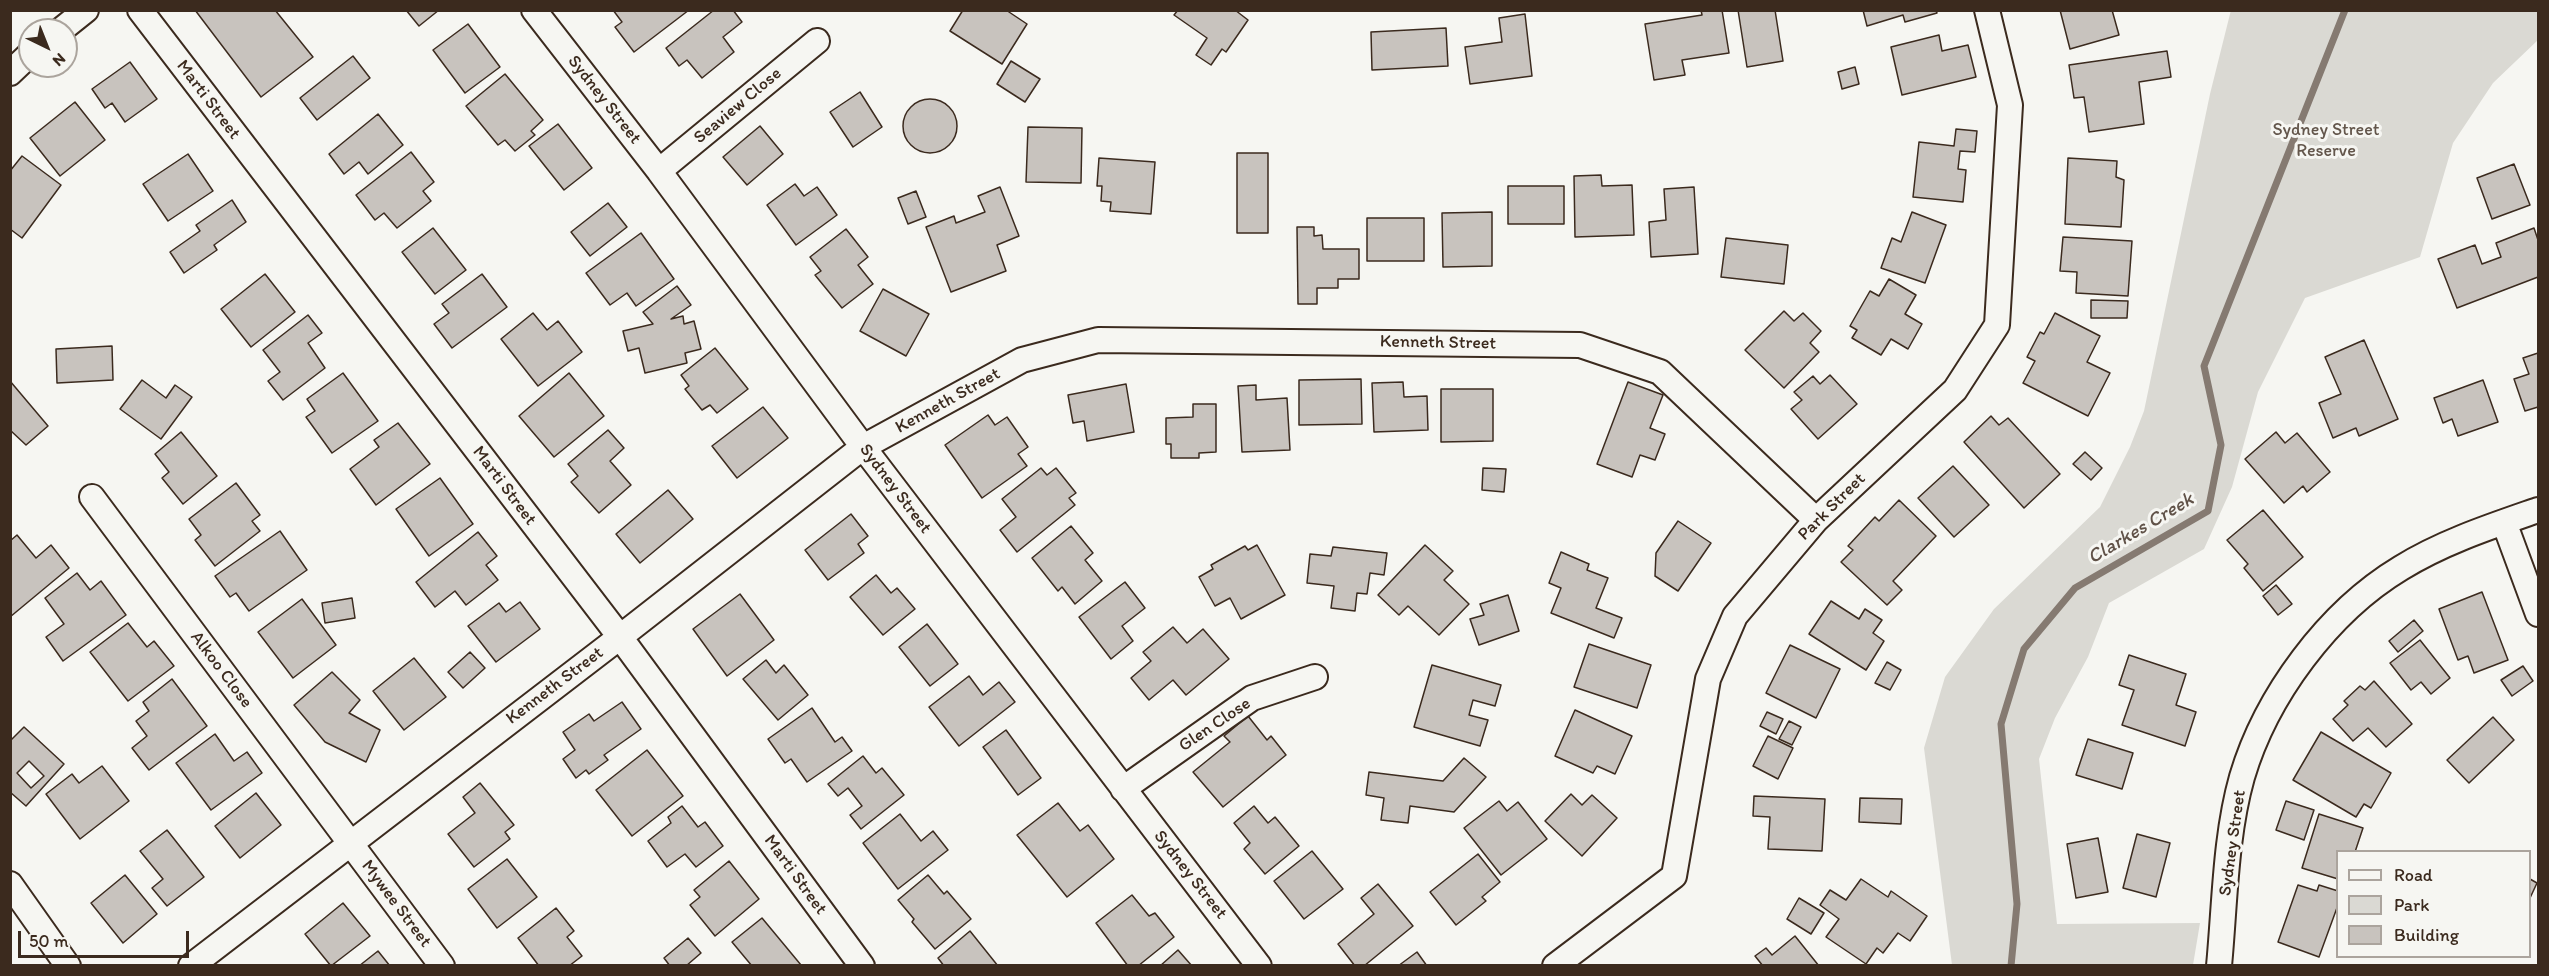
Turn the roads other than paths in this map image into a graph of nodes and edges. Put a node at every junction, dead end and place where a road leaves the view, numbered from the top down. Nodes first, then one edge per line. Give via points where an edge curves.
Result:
1 (140, 10) edge
2 (534, 10) edge
3 (1987, 10) edge
4 (817, 41) dead end
5 (660, 171) junction
6 (863, 447) junction
7 (92, 497) dead end
8 (2538, 510) edge
9 (1816, 520) junction
10 (2504, 522) junction
11 (2538, 614) edge
12 (620, 638) junction
13 (1315, 677) dead end
14 (1123, 789) junction
15 (350, 843) junction
16 (10, 884) edge
17 (68, 966) edge
18 (191, 966) edge
19 (442, 966) edge
20 (862, 966) edge
21 (1259, 966) edge
22 (1555, 966) edge
23 (2219, 966) edge

1 - 12 street, Marti Street
2 - 5 street, Sydney Street
3 - 9 street, Park Street via 2010,105 1997,325 1955,390
4 - 5 street, Seaview Close
5 - 6 street, Sydney Street
6 - 9 street, Kenneth Street via 1022,360 1098,340 1580,345 1660,372
6 - 12 street, Kenneth Street
6 - 14 street, Sydney Street
7 - 15 street, Alkoo Close
8 - 10 street, Sydney Street
9 - 22 street, Park Street via 1735,616 1708,679 1674,876
10 - 11 street
10 - 23 street, Sydney Street via 2444,545 2400,568 2357,601 2291,673 2263,723 2242,776 2231,831
12 - 15 street, Kenneth Street
12 - 20 street, Marti Street
13 - 14 street, Glen Close via 1252,698
14 - 21 street, Sydney Street
15 - 18 street, Kenneth Street
15 - 19 street, Mywee Street
16 - 17 street

